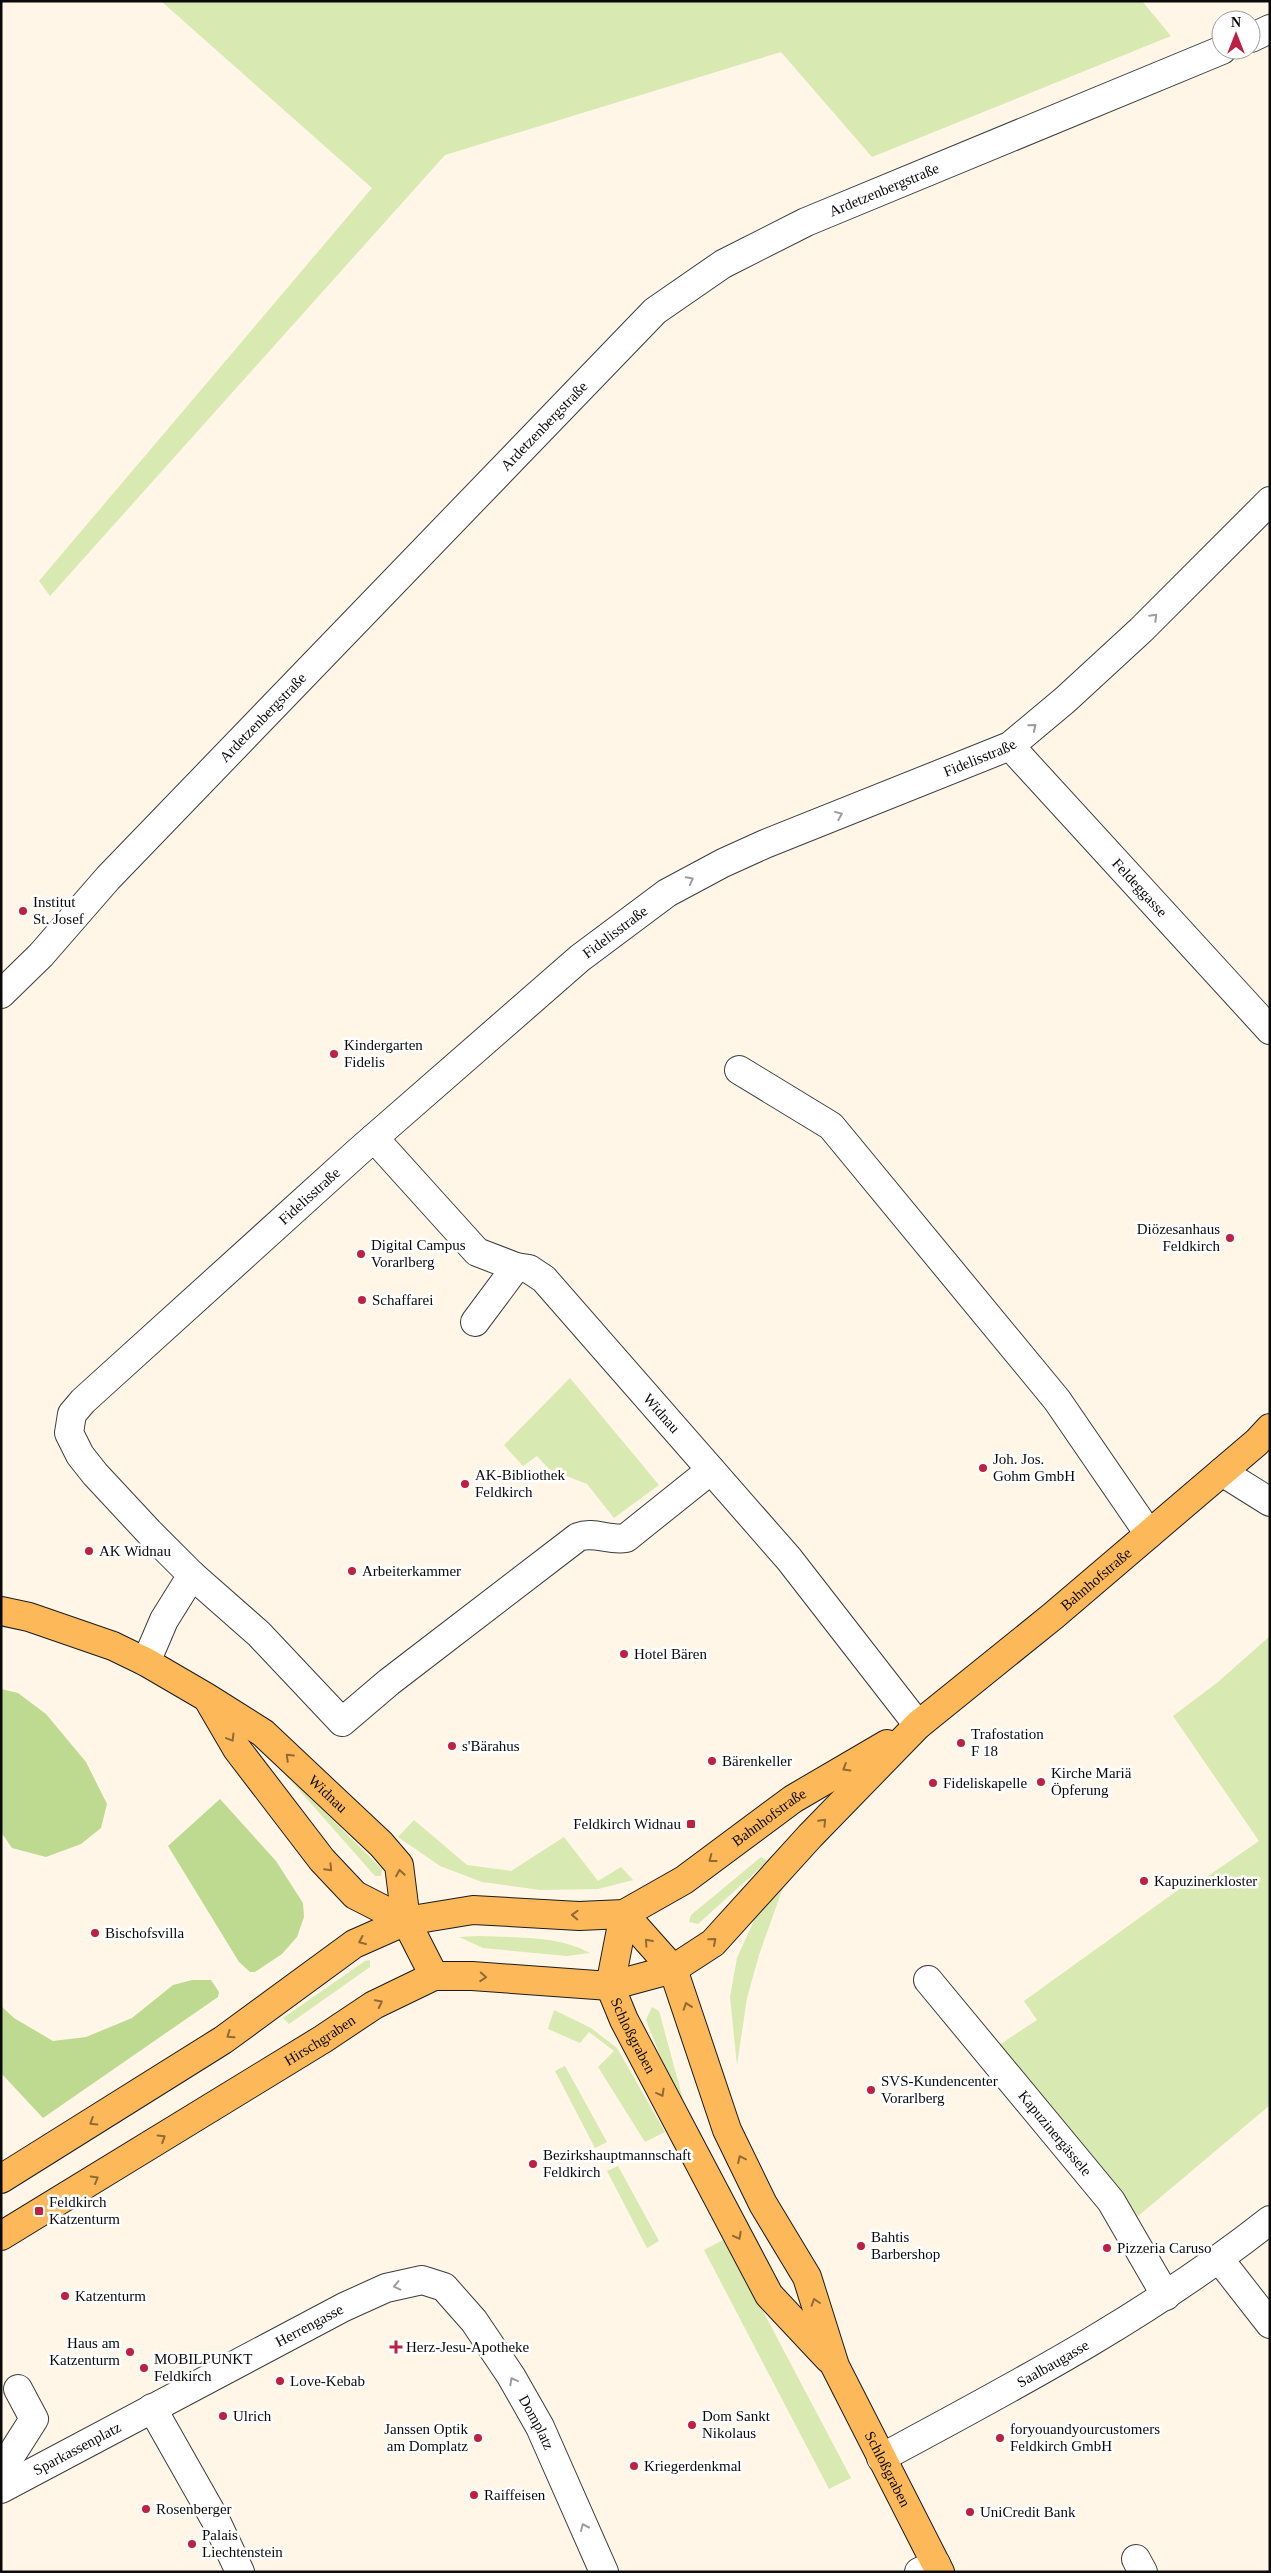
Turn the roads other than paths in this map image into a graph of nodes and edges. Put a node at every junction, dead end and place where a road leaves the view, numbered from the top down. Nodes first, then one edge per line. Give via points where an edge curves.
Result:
1 (1211, 55) edge
2 (1270, 501) edge
3 (1010, 746) junction
4 (1, 994) edge
5 (1270, 1030) edge
6 (739, 1070) dead end
7 (374, 1138) junction
8 (516, 1268) junction
9 (476, 1322) dead end
10 (1270, 1428) edge
11 (711, 1470) junction
12 (1222, 1472) junction
13 (1270, 1502) edge
14 (1149, 1534) junction
15 (192, 1575) junction
16 (1, 1611) edge
17 (146, 1662) junction
18 (206, 1696) junction
19 (918, 1725) junction
20 (624, 1914) junction
21 (406, 1921) junction
22 (673, 1969) junction
23 (434, 1976) junction
24 (928, 1980) dead end
25 (610, 1986) junction
26 (1, 2179) edge
27 (1270, 2220) edge
28 (1, 2236) edge
29 (1220, 2260) junction
30 (444, 2286) joint
31 (1166, 2296) junction
32 (1270, 2324) edge
33 (835, 2366) junction
34 (18, 2389) dead end
35 (152, 2408) junction
36 (881, 2458) junction
37 (1, 2471) edge
38 (1, 2489) edge
39 (932, 2569) edge
40 (240, 2572) edge
41 (604, 2572) edge

1 - 4 street, Ardetzenbergstraße via 806,222 723,264 655,310 108,878 41,955
3 -> 2 street, Fidelisstraße via 1141,630
3 - 5 street, Feldeggasse
7 -> 3 street, Fidelisstraße via 580,958 649,906 694,878 764,844
6 - 14 street via 831,1126 1057,1400
7 - 8 street, Widnau via 477,1252
7 - 15 street, Fidelisstraße via 72,1414 69,1433 95,1474
8 - 9 street
8 - 11 street, Widnau via 529,1269 544,1279
10 - 12 main road, Bahnhofstraße
11 - 15 street via 626,1538 593,1534 578,1537 342,1722 259,1634
11 - 19 street, Widnau via 790,1558
12 - 13 street
12 - 14 main road, Bahnhofstraße
14 - 19 main road, Bahnhofstraße
15 - 17 street via 164,1620
16 - 17 main road, Widnau via 29,1617 113,1646
17 - 18 main road, Widnau
18 -> 21 main road via 237,1749 322,1860 355,1895
21 -> 18 main road, Widnau via 399,1865 381,1844 263,1732
19 -> 20 main road, Bahnhofstraße via 793,1799 684,1880
22 -> 19 main road, Bahnhofstraße via 713,1943 810,1836
20 -> 21 main road via 579,1916 473,1910
22 -> 20 main road, Schloßgraben
20 - 25 main road, Schloßgraben
21 - 23 main road, Widnau
21 -> 26 main road via 354,1944 223,2040
22 - 25 main road, Hirschgraben
33 -> 22 main road, Schloßgraben via 807,2277 763,2204 727,2130
23 -> 25 main road, Hirschgraben
28 -> 23 main road, Hirschgraben via 374,2005
24 - 31 street, Kapuzinergässele via 1111,2201
25 -> 33 main road, Schloßgraben via 647,2068 770,2295
27 - 29 street, Saalbaugasse
29 - 31 street, Saalbaugasse
29 - 32 street
30 -> 35 street, Herrengasse via 422,2280 386,2288
41 -> 30 street, Domplatz via 540,2427 474,2321
31 - 36 street, Saalbaugasse via 980,2406
33 - 36 main road, Schloßgraben
34 - 37 street, Sparkassenplatz via 34,2419
35 - 38 street, Sparkassenplatz
35 - 40 street via 216,2521
36 - 39 main road, Schloßgraben

